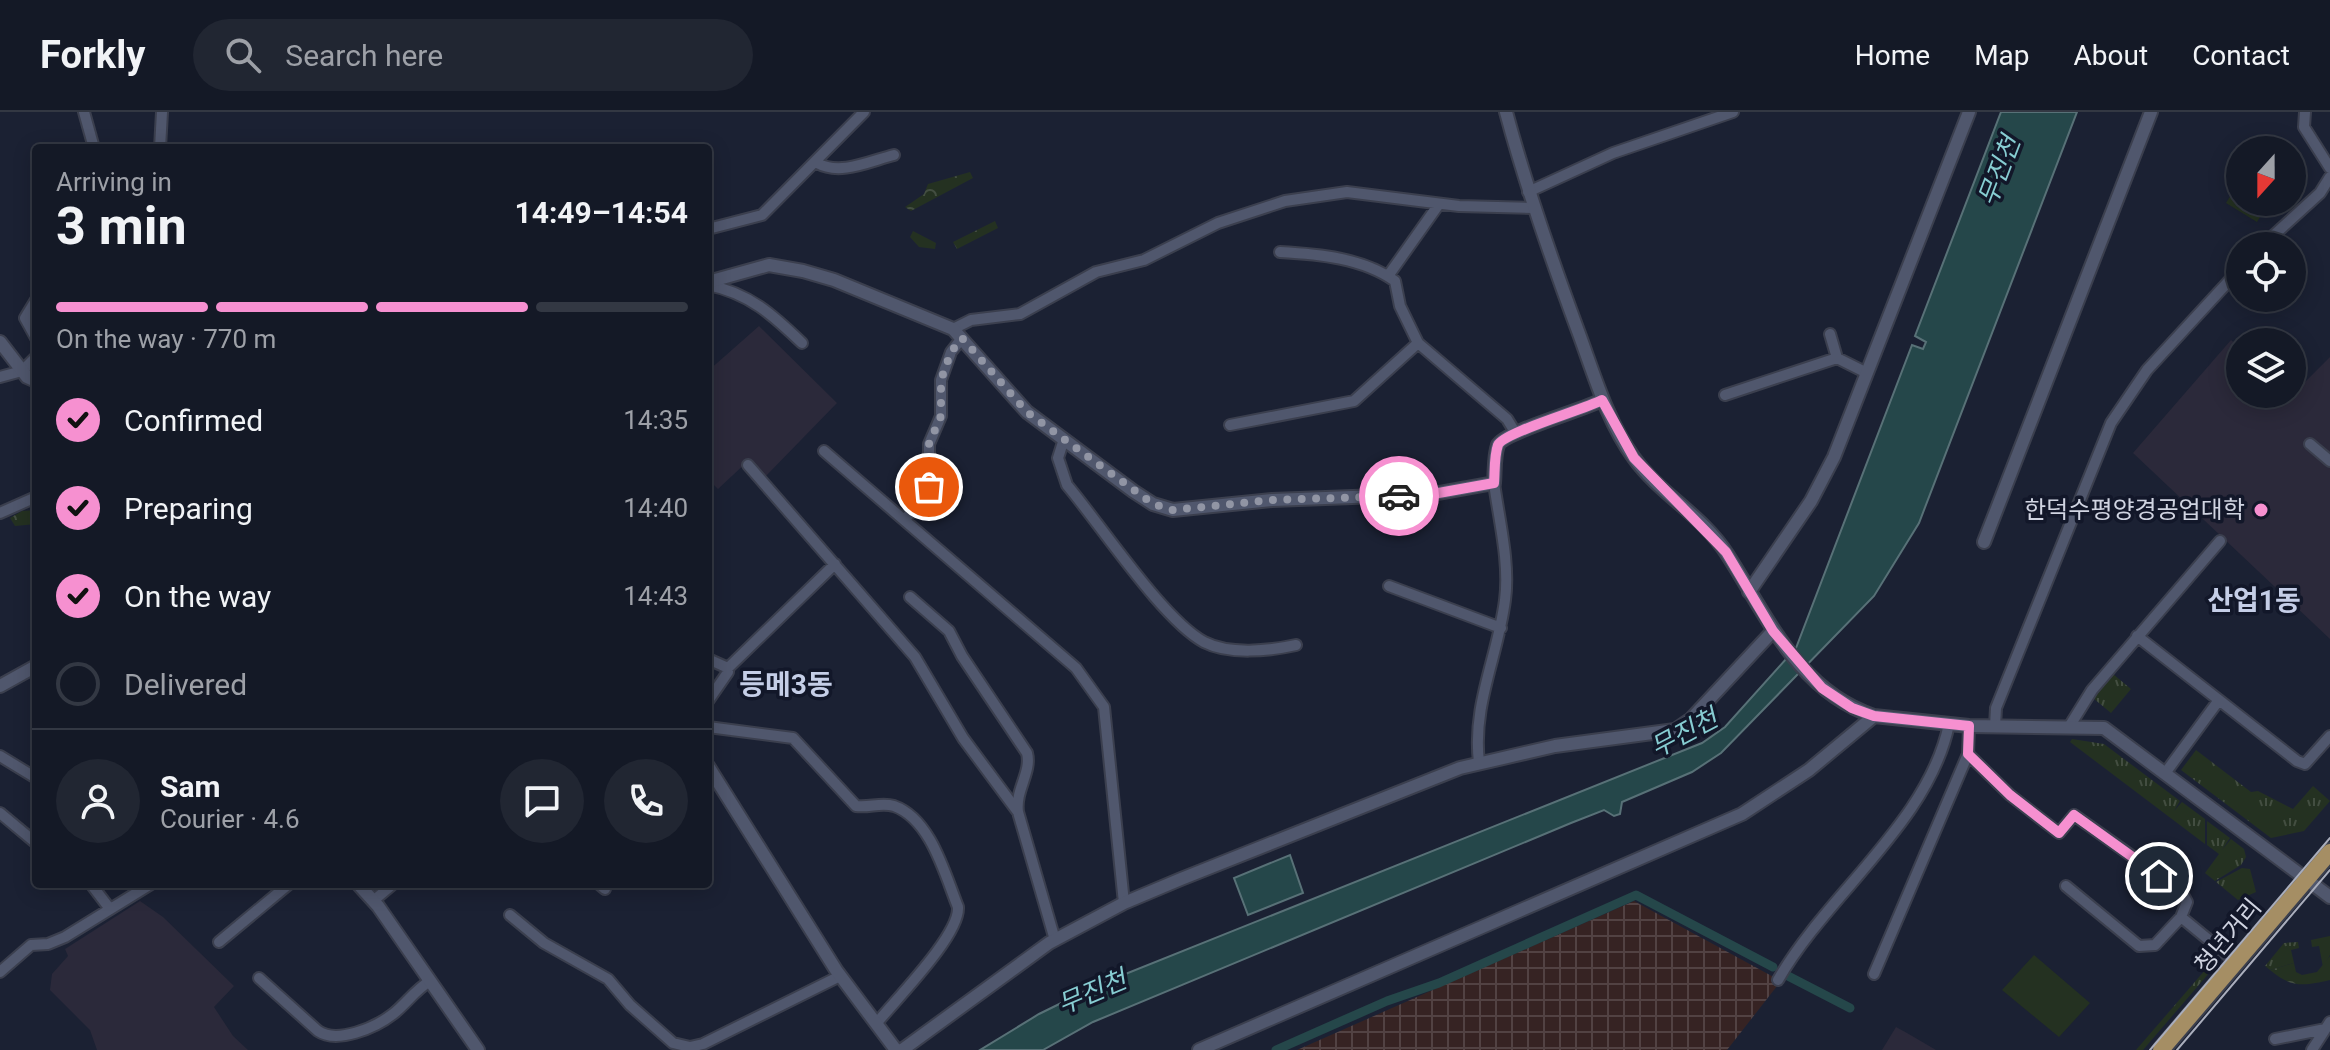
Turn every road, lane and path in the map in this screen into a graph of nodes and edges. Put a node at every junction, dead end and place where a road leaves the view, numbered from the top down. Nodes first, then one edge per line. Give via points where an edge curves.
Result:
1 (84, 112) edge
2 (162, 112) edge
3 (864, 112) edge
4 (1506, 112) edge
5 (1733, 112) edge
6 (1969, 112) edge
7 (2151, 112) edge
8 (2305, 112) edge
9 (93, 144) edge
10 (160, 144) edge
11 (894, 155) dead end
12 (817, 163) junction
13 (2330, 168) edge
14 (2330, 177) edge
15 (1528, 192) junction
16 (1439, 204) junction
17 (1533, 208) junction
18 (712, 228) edge
19 (2277, 232) edge
20 (1280, 252) dead end
21 (1388, 276) junction
22 (712, 282) edge
23 (712, 284) edge
24 (2226, 284) edge
25 (32, 307) edge
26 (32, 331) edge
27 (958, 334) junction
28 (1830, 334) dead end
29 (0, 342) edge
30 (802, 343) dead end
31 (1418, 343) junction
32 (1837, 358) junction
33 (32, 361) edge
34 (22, 371) junction
35 (1867, 373) junction
36 (0, 377) edge
37 (32, 378) edge
38 (1725, 395) dead end
39 (1602, 400) junction
40 (1230, 425) dead end
41 (1515, 432) junction
42 (1064, 439) junction
43 (2310, 444) dead end
44 (824, 451) dead end
45 (2330, 461) edge
46 (748, 465) dead end
47 (1494, 483) junction
48 (32, 499) edge
49 (0, 513) edge
50 (905, 520) junction
51 (2220, 541) dead end
52 (1984, 542) dead end
53 (835, 564) junction
54 (1389, 586) dead end
55 (1749, 592) junction
56 (910, 597) dead end
57 (1501, 628) junction
58 (1773, 631) junction
59 (2137, 636) junction
60 (1296, 645) dead end
61 (712, 661) edge
62 (32, 668) edge
63 (728, 668) junction
64 (0, 686) edge
65 (712, 696) edge
66 (2219, 700) junction
67 (1874, 716) junction
68 (1949, 724) junction
69 (1969, 726) junction
70 (1995, 726) junction
71 (2069, 727) junction
72 (712, 728) edge
73 (2330, 736) edge
74 (1968, 754) junction
75 (0, 756) edge
76 (1479, 762) junction
77 (2166, 772) junction
78 (32, 776) edge
79 (712, 776) edge
80 (1018, 812) junction
81 (0, 813) edge
82 (32, 840) edge
83 (2330, 852) edge
84 (2307, 879) junction
85 (2066, 886) dead end
86 (94, 888) edge
87 (144, 888) edge
88 (284, 888) edge
89 (362, 888) edge
90 (388, 888) edge
91 (2330, 897) edge
92 (373, 901) junction
93 (1124, 903) junction
94 (110, 909) junction
95 (510, 915) dead end
96 (2181, 917) junction
97 (1055, 940) junction
98 (219, 942) dead end
99 (2237, 963) junction
100 (0, 972) edge
101 (1874, 974) dead end
102 (840, 976) junction
103 (259, 978) dead end
104 (1778, 980) dead end
105 (430, 981) junction
106 (876, 1024) junction
107 (2327, 1025) edge
108 (2275, 1039) dead end
109 (1222, 1040) junction
110 (478, 1050) edge
111 (899, 1050) edge
112 (1199, 1050) edge
113 (1210, 1050) edge
114 (2161, 1050) edge
115 (2312, 1050) edge

1 - 9 street
2 - 10 street
3 - 12 street
4 - 15 street
5 - 15 street via 1613,153
6 - 35 street
7 - 52 street
8 - 13 street via 2304,127
11 - 12 street via 841,169
12 - 18 street via 762,215
14 - 19 street
15 - 17 street
16 - 17 street
16 - 21 street
16 - 27 street via 1347,192 1285,201 1218,223 1144,260 1096,272 1020,314 971,320
17 - 39 street
20 - 21 street via 1335,258
21 - 31 street via 1395,281 1400,306
22 - 27 street via 769,265 792,269 834,280
23 - 30 street via 757,301
24 - 70 street via 2147,370 2111,423 1996,708
25 - 26 street via 25,318
27 - 42 street via 1027,412
27 - 50 street via 941,380 941,416 929,444 929,487
28 - 32 street
29 - 34 street
31 - 40 street via 1354,401
31 - 41 street via 1507,419
32 - 35 street
32 - 38 street
33 - 34 street
34 - 36 street
34 - 37 street
35 - 55 street via 1811,501
39 - 41 street
39 - 55 street via 1634,458 1708,530
41 - 47 street via 1500,442
42 - 47 street via 1143,497 1173,510 1433,494
42 - 60 street via 1058,458 1067,485 1190,632 1220,647
43 - 45 street
44 - 50 street
46 - 53 street
47 - 57 street via 1507,587
48 - 49 street
50 - 93 street via 1098,693 1108,726
51 - 59 street
53 - 63 street
53 - 80 street via 915,657 963,738
54 - 57 street
55 - 58 street
56 - 80 street via 949,631 1027,753 1030,762 1016,797
57 - 76 street via 1477,721
58 - 67 street via 1837,700
58 - 76 street via 1675,730 1613,736
59 - 66 street
59 - 71 street
61 - 63 street
62 - 64 street
63 - 65 street
66 - 73 street via 2305,764
66 - 77 street
67 - 68 street
67 - 109 street via 1809,770 1742,814
68 - 69 street
68 - 104 street via 1944,752 1924,788 1801,941
69 - 70 street
69 - 74 street
70 - 71 street
71 - 77 street via 2104,728
72 - 106 street via 793,738 856,806 893,806 915,820 929,840 959,918 951,936
74 - 96 street via 2059,833 2074,815 2181,891 2187,902
74 - 101 street
75 - 78 street
76 - 93 street
77 - 84 street
79 - 102 street
80 - 97 street
81 - 82 street
83 - 84 main road, 청년거리
84 - 91 street
84 - 99 main road, 청년거리
85 - 96 street via 2139,946 2155,945
86 - 94 street
87 - 94 street
88 - 98 street
89 - 92 street
90 - 92 street
92 - 105 street
93 - 97 street
94 - 100 street via 65,937 31,945
95 - 102 street via 544,943 608,979 659,1032 681,1047 703,1044
96 - 99 street
97 - 111 street
99 - 114 main road, 청년거리
102 - 106 street
103 - 105 street via 327,1037 383,1020
105 - 110 street
106 - 111 street
107 - 108 street
107 - 115 street
109 - 112 street
109 - 113 street

